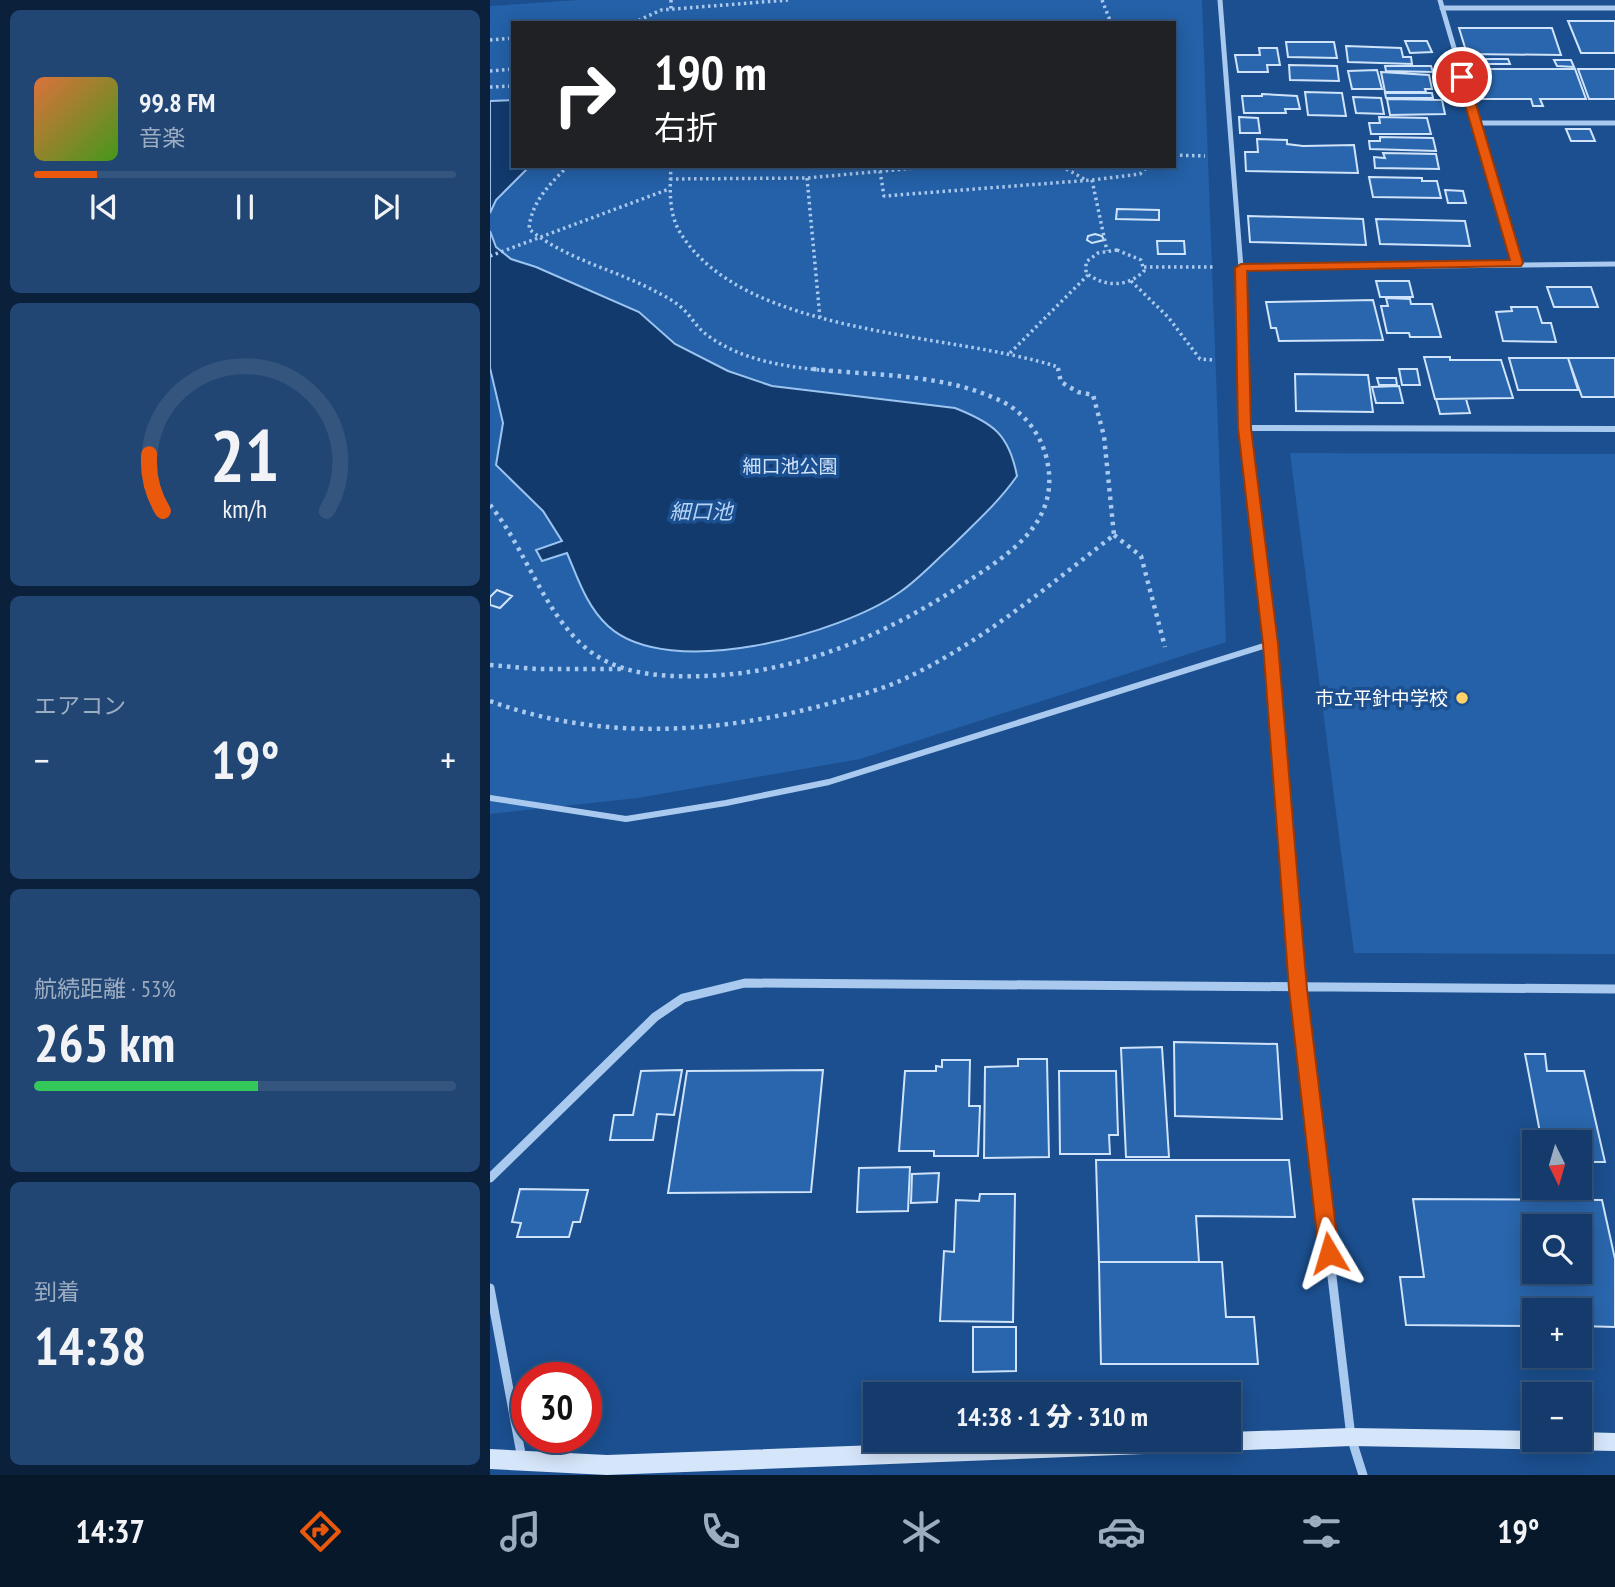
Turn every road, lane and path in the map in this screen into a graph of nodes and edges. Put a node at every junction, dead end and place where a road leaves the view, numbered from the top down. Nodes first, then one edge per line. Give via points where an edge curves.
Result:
1 (671, 0) edge
2 (788, 0) edge
3 (1102, 0) edge
4 (1220, 0) edge
5 (1440, 0) edge
6 (1443, 8) junction
7 (1615, 8) edge
8 (671, 9) junction
9 (637, 21) edge
10 (1110, 21) edge
11 (511, 38) edge
12 (490, 40) edge
13 (511, 69) edge
14 (490, 71) edge
15 (511, 86) edge
16 (490, 87) edge
17 (1476, 123) junction
18 (1615, 123) edge
19 (566, 168) edge
20 (671, 168) edge
21 (914, 168) edge
22 (1064, 168) edge
23 (1146, 168) edge
24 (880, 171) junction
25 (807, 178) junction
26 (670, 179) junction
27 (1093, 180) junction
28 (1087, 181) junction
29 (670, 189) junction
30 (538, 237) junction
31 (1107, 251) junction
32 (490, 256) edge
33 (1517, 263) junction
34 (1615, 264) edge
35 (1144, 267) junction
36 (1241, 268) junction
37 (1088, 275) junction
38 (1131, 281) junction
39 (820, 318) junction
40 (1010, 354) junction
41 (1243, 362) junction
42 (1244, 428) junction
43 (1615, 429) edge
44 (490, 505) edge
45 (1114, 535) junction
46 (1270, 644) junction
47 (490, 664) edge
48 (634, 669) junction
49 (1173, 675) junction
50 (490, 701) edge
51 (490, 798) edge
52 (1298, 989) junction
53 (1615, 989) edge
54 (490, 1178) edge
55 (490, 1288) edge
56 (1351, 1437) junction
57 (1615, 1442) edge
58 (490, 1459) edge
59 (522, 1460) junction
60 (607, 1470) edge
61 (1363, 1475) edge

1 - 8 path
2 - 8 path
3 - 10 path
4 - 36 street
5 - 6 street
6 - 7 street
6 - 17 street
8 - 9 path
11 - 12 path
13 - 14 path
15 - 16 path
17 - 18 street
17 - 33 street
19 - 30 path via 531,209 529,229
20 - 26 path
21 - 24 path
22 - 28 path
23 - 27 path via 1140,174
24 - 25 path
24 - 28 path via 884,196
25 - 26 path
25 - 39 path
26 - 29 path
27 - 28 path
27 - 31 path
29 - 30 path
29 - 39 path via 671,211 681,233 717,272 772,301
30 - 32 path
30 - 48 path via 560,253 680,305 705,334 750,356 798,367 933,382 981,394 1025,417 1046,452 1049,492 1027,538 973,577 889,627 825,654 758,669 689,676
31 - 35 path via 1135,255
31 - 37 path via 1086,262
33 - 34 street
33 - 36 street
35 - 36 path
35 - 38 path
36 - 41 street
37 - 38 path via 1107,284
37 - 40 path
38 - 41 path via 1168,317 1200,359
39 - 40 path
40 - 45 path via 1058,367 1061,382 1093,394 1104,436
41 - 42 street
42 - 43 street
42 - 46 street
44 - 48 path via 511,530 569,630 586,649 610,663
45 - 49 path via 1141,556
45 - 50 path via 977,636 912,676 790,714 733,727 622,730
46 - 49 street
46 - 52 street
47 - 48 path
49 - 51 street via 829,782 726,803 626,819
52 - 53 street
52 - 54 street via 745,984 709,991 682,998 655,1017
52 - 56 street
55 - 59 street
56 - 57 street
56 - 60 street
56 - 61 street
58 - 59 street
59 - 60 street

